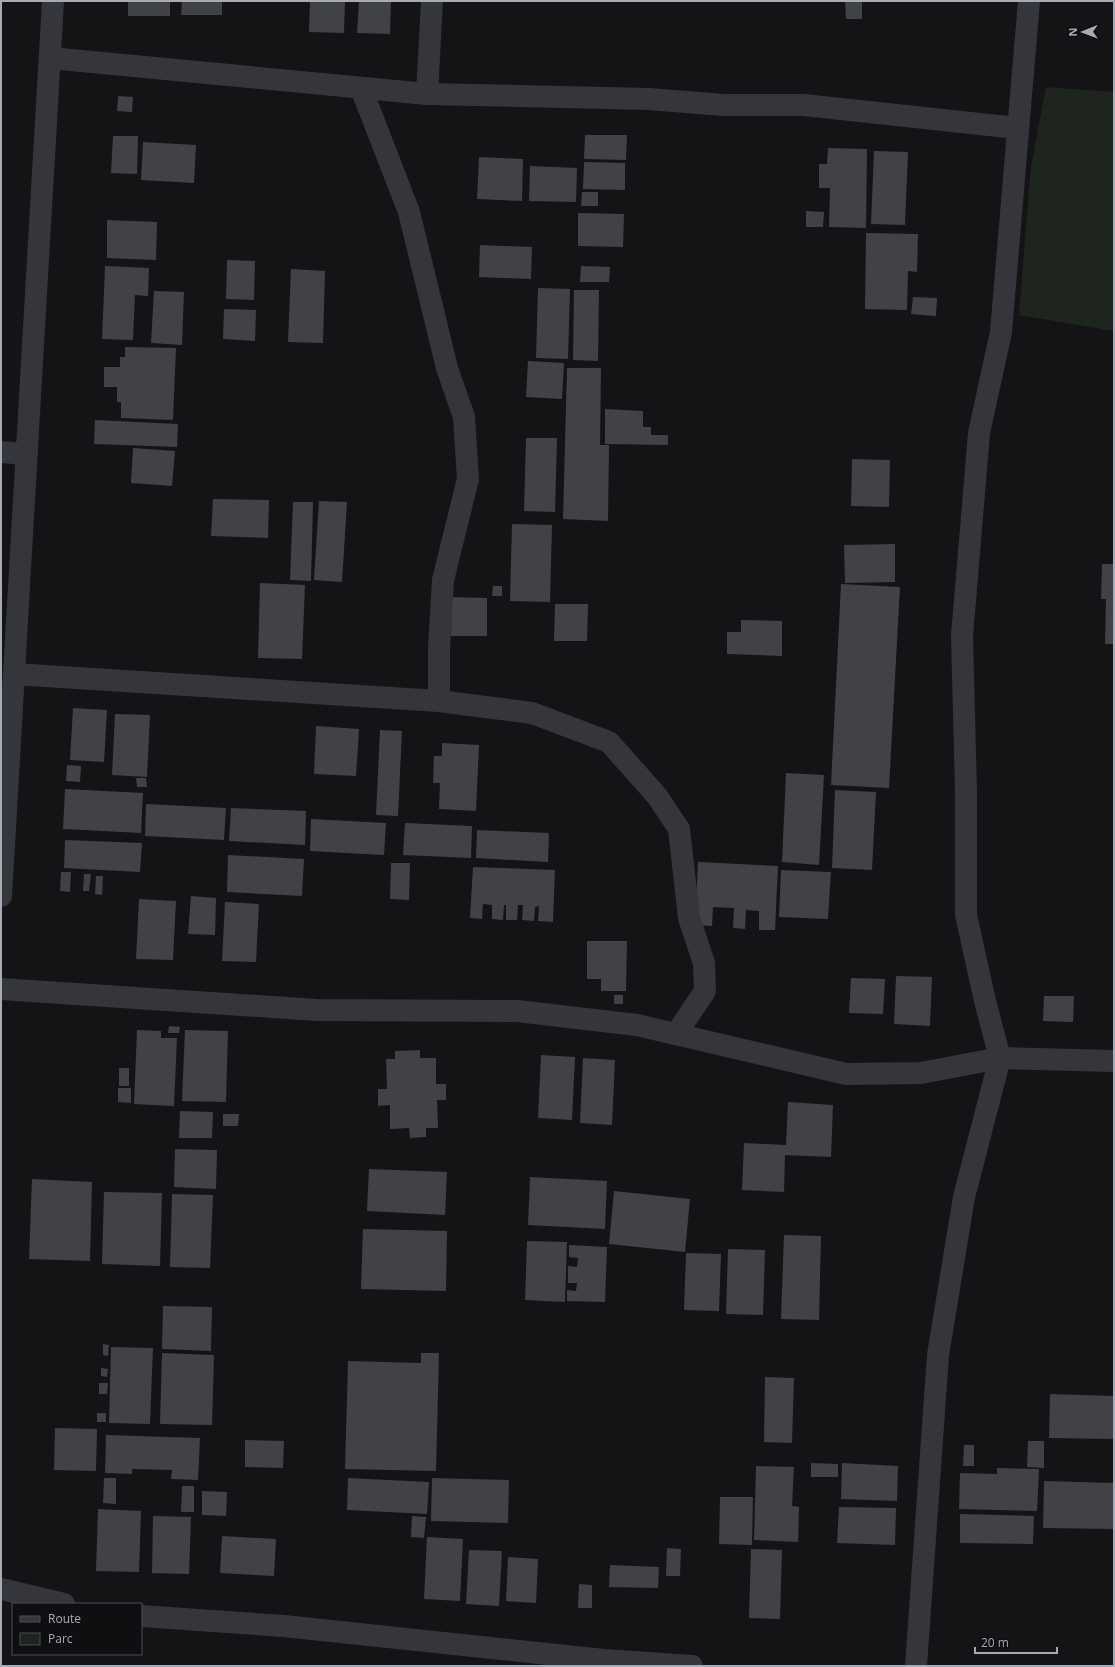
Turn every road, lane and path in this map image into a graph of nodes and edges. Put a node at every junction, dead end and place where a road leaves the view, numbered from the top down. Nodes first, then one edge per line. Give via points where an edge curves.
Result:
1 (52, 1) edge
2 (432, 1) edge
3 (1028, 1) edge
4 (50, 58) junction
5 (361, 88) junction
6 (427, 94) junction
7 (1017, 128) junction
8 (1, 452) edge
9 (27, 454) junction
10 (9, 626) edge
11 (14, 674) junction
12 (439, 701) junction
13 (1, 896) edge
14 (1, 989) edge
15 (676, 1034) junction
16 (1000, 1058) junction
17 (1114, 1061) edge
18 (1, 1589) edge
19 (60, 1603) edge
20 (142, 1616) edge
21 (604, 1663) edge
22 (692, 1666) edge
23 (916, 1666) edge

1 - 4 street
2 - 6 street
3 - 7 street
4 - 5 street
4 - 9 street
5 - 6 street
5 - 12 street via 409,212 447,368 464,417 468,479 443,580
6 - 7 street via 649,99 723,105 804,105
7 - 16 street via 1002,332 979,433 962,636 966,915
8 - 9 street
9 - 10 street
10 - 11 street
11 - 12 street
11 - 13 street
12 - 15 street via 532,713 609,742 657,796 679,829 689,918 704,963 705,991
14 - 15 street via 317,1010 517,1011 637,1025
15 - 16 street via 846,1074 921,1073
16 - 17 street
16 - 23 street via 964,1197 938,1355
18 - 19 street
20 - 21 street via 284,1626
21 - 22 street

